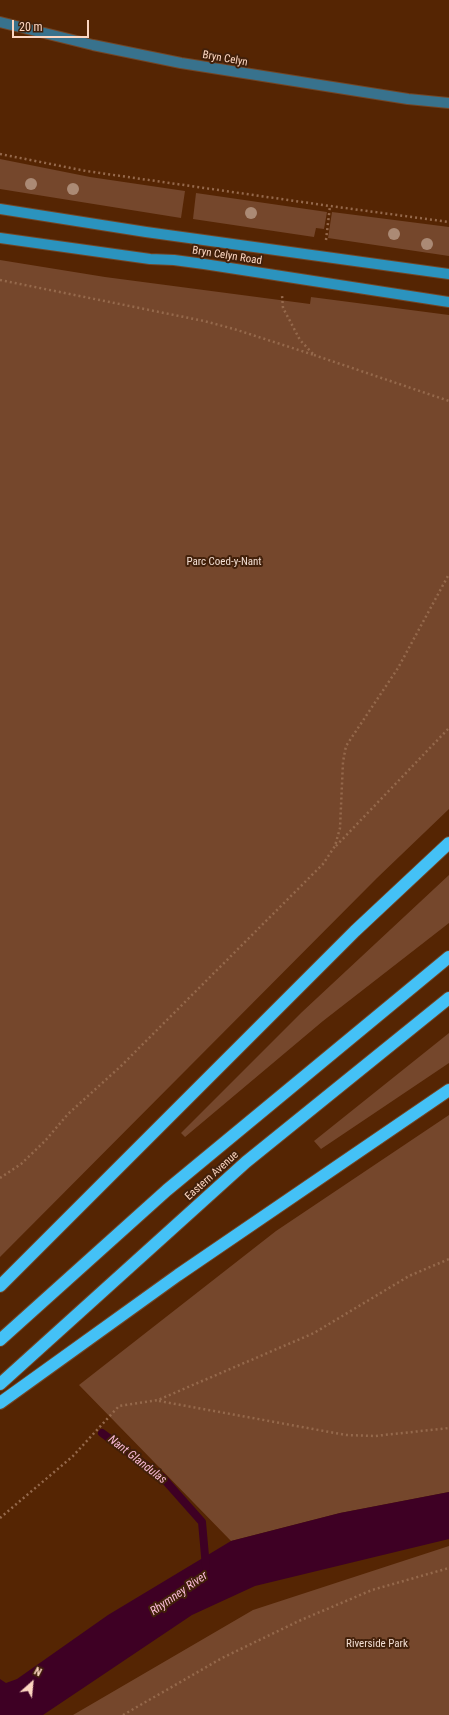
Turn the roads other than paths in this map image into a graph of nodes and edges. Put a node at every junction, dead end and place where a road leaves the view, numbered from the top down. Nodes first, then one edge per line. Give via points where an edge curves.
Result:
1 (0, 22) edge
2 (449, 103) edge
3 (0, 210) edge
4 (0, 238) edge
5 (449, 274) edge
6 (449, 302) edge
7 (449, 843) edge
8 (449, 957) edge
9 (449, 998) edge
10 (449, 1090) edge
11 (0, 1286) edge
12 (0, 1340) edge
13 (0, 1384) edge
14 (0, 1403) edge

1 - 2 street, Bryn Celyn via 86,44 181,63 392,97
3 - 5 street, Bryn Celyn Road
4 - 6 street, Bryn Celyn Road via 150,260 204,264
7 - 11 highway via 355,931
8 - 12 highway, Eastern Avenue via 167,1190
9 - 13 highway, Eastern Avenue via 246,1162
10 - 14 highway via 178,1275

